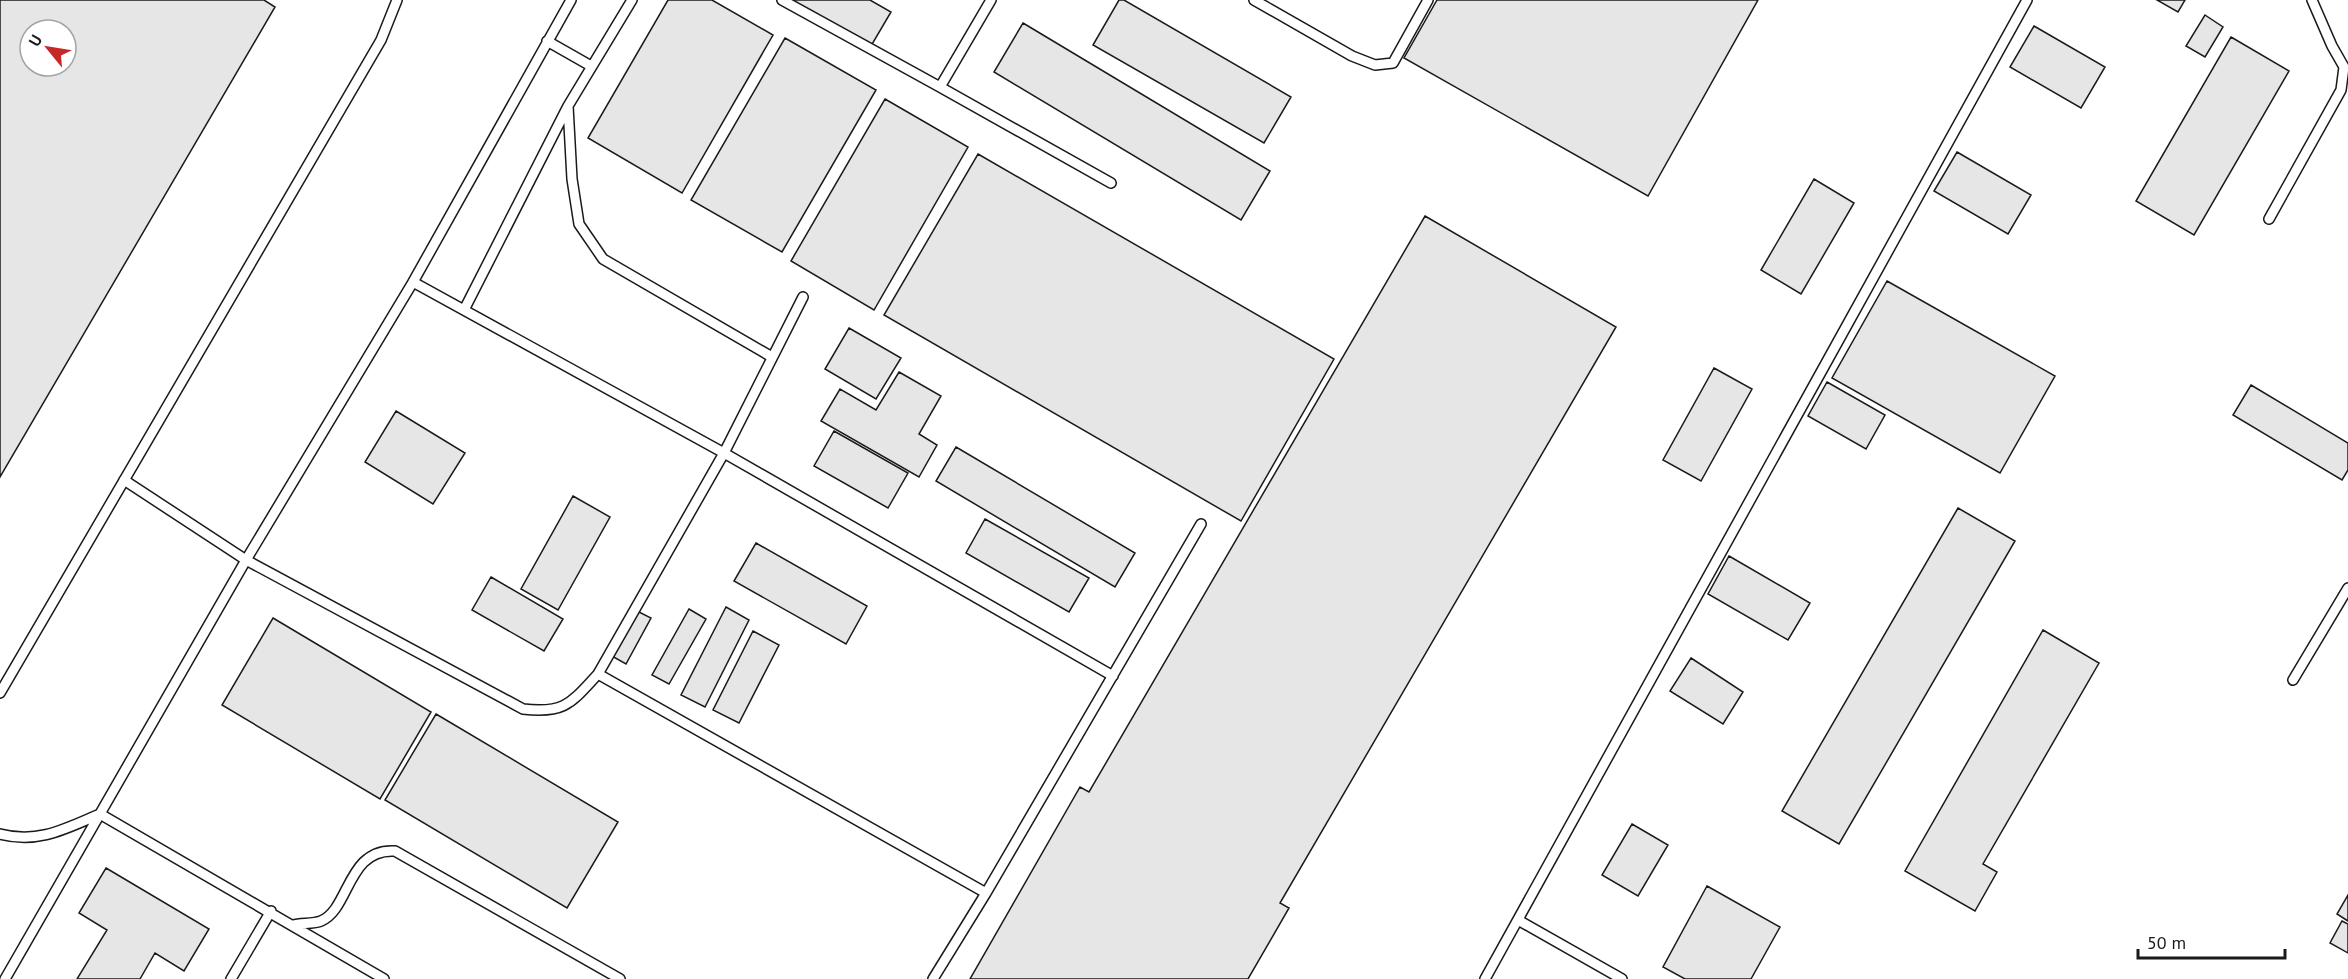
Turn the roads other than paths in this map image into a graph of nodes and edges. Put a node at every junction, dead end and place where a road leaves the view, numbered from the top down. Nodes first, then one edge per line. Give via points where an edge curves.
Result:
1 (397, 0) edge
2 (572, 0) edge
3 (632, 0) edge
4 (782, 0) edge
5 (991, 0) edge
6 (1254, 0) edge
7 (1428, 0) edge
8 (2027, 0) edge
9 (2312, 0) edge
10 (547, 41) junction
11 (591, 66) junction
12 (940, 87) junction
13 (568, 106) junction
14 (1111, 183) dead end
15 (2269, 219) dead end
16 (413, 282) junction
17 (803, 297) dead end
18 (464, 310) junction
19 (772, 357) junction
20 (724, 453) junction
21 (124, 480) junction
22 (1201, 524) dead end
23 (246, 560) junction
24 (2348, 588) edge
25 (598, 674) junction
26 (1113, 676) junction
27 (2293, 680) dead end
28 (0, 693) edge
29 (100, 814) junction
30 (0, 834) edge
31 (986, 893) junction
32 (271, 911) junction
33 (1518, 920) junction
34 (293, 925) junction
35 (373, 976) edge
36 (5, 979) edge
37 (231, 979) edge
38 (384, 979) edge
39 (620, 979) edge
40 (933, 979) edge
41 (1485, 979) edge
42 (1622, 979) edge

1 - 21 lane via 381,40
2 - 10 lane
3 - 11 lane
4 - 12 lane
5 - 12 lane
6 - 7 lane via 1375,65 1393,63
8 - 33 lane
9 - 15 lane via 2344,67 2342,90
10 - 11 lane
10 - 16 lane
11 - 13 lane
12 - 14 lane
13 - 18 lane
13 - 19 lane via 579,224 603,259
16 - 18 lane
16 - 23 lane
17 - 19 lane
18 - 20 lane
19 - 20 lane
20 - 25 lane
20 - 26 lane
21 - 23 lane
21 - 28 lane
22 - 26 lane
23 - 25 lane via 523,710 549,712 571,703
23 - 29 lane
24 - 27 lane
25 - 31 lane
26 - 31 lane
29 - 30 lane via 52,834 21,839
29 - 32 lane
29 - 36 lane
31 - 40 lane
32 - 34 lane
32 - 37 lane
33 - 41 lane
33 - 42 lane
34 - 35 lane
34 - 39 lane via 322,921 363,862 382,850 395,851
35 - 38 lane

